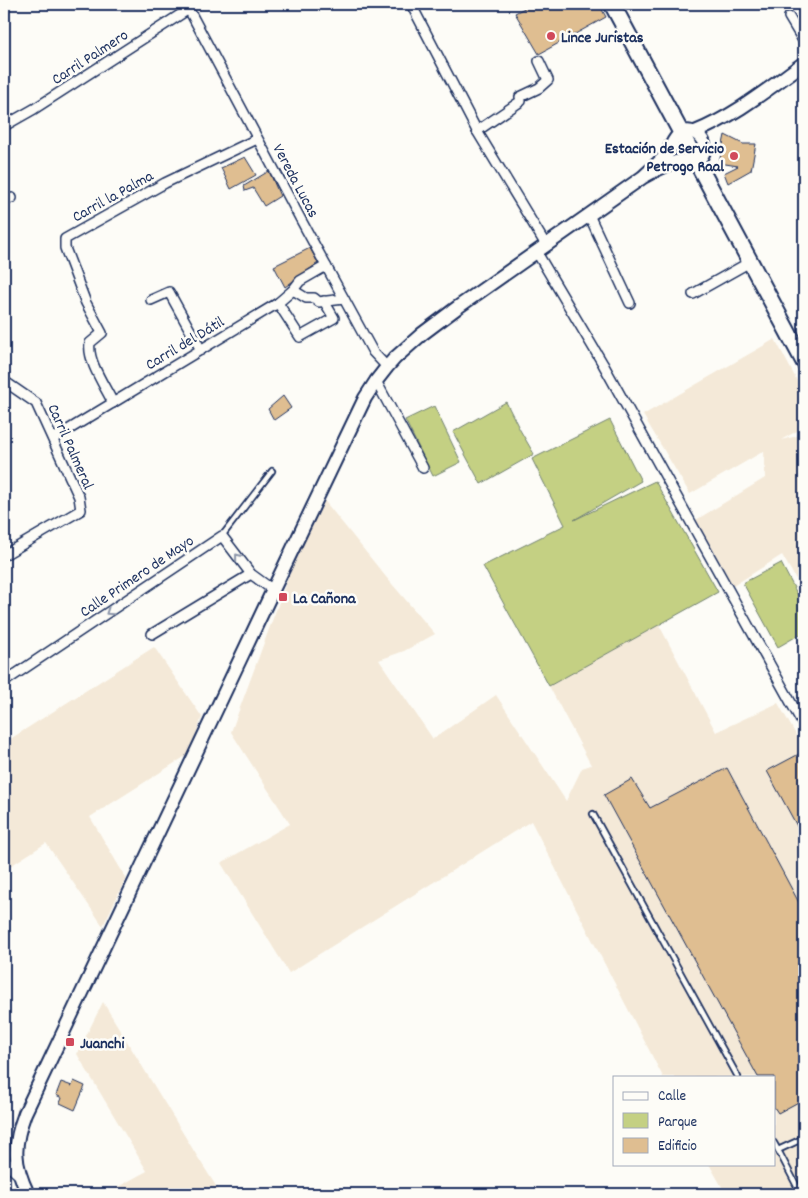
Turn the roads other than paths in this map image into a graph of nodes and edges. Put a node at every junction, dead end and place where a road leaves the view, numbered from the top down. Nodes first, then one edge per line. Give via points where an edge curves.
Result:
1 (411, 4) edge
2 (612, 4) edge
3 (188, 7) edge
4 (789, 17) dead end
5 (804, 42) edge
6 (539, 61) dead end
7 (804, 63) edge
8 (732, 114) junction
9 (4, 126) edge
10 (477, 131) junction
11 (683, 136) junction
12 (258, 139) junction
13 (704, 148) junction
14 (689, 161) junction
15 (643, 177) junction
16 (589, 215) junction
17 (541, 248) junction
18 (750, 262) junction
19 (326, 266) junction
20 (293, 290) junction
21 (693, 294) dead end
22 (344, 299) junction
23 (151, 300) dead end
24 (324, 302) junction
25 (630, 302) dead end
26 (278, 303) junction
27 (201, 350) junction
28 (804, 362) edge
29 (387, 367) junction
30 (4, 381) edge
31 (376, 381) junction
32 (113, 403) junction
33 (53, 439) junction
34 (423, 468) dead end
35 (272, 471) dead end
36 (222, 536) junction
37 (4, 555) edge
38 (251, 574) junction
39 (273, 590) junction
40 (152, 634) dead end
41 (4, 682) edge
42 (804, 726) edge
43 (593, 814) dead end
44 (737, 1076) edge
45 (804, 1138) edge
46 (776, 1146) edge
47 (778, 1150) junction
48 (4, 1159) edge
49 (20, 1176) junction
50 (28, 1194) edge
51 (801, 1194) edge

1 - 10 street
2 - 11 highway
3 - 9 street, Carril Palmero
3 - 12 street, Vereda Lucas
4 - 5 street
6 - 10 street via 548,80 520,97 521,102
7 - 8 main road
8 - 11 main road
8 - 13 main road
10 - 17 street
11 - 13 main road via 702,139
11 - 14 highway
11 - 15 main road
12 - 19 street, Vereda Lucas
12 - 32 street, Carril la Palma via 164,183 65,239 65,248 86,304 102,333 90,343 89,349
13 - 14 main road via 700,158
14 - 15 main road via 666,166
14 - 18 highway
15 - 16 main road
16 - 17 main road
16 - 25 street
17 - 29 main road via 450,312
17 - 42 street
18 - 21 street
18 - 28 highway
19 - 20 street, Carril del Dátil via 300,281
19 - 22 street, Vereda Lucas
20 - 24 street via 306,298
20 - 26 street, Carril del Dátil
22 - 24 street
22 - 29 street, Vereda Lucas via 373,352
23 - 27 street via 169,292
24 - 26 street via 334,318 300,337
26 - 27 street, Carril del Dátil
27 - 32 street, Carril del Dátil
29 - 31 main road
30 - 33 street, Carril Palmeral via 36,403
31 - 34 street
31 - 39 main road
32 - 33 street, Carril del Dátil
33 - 37 street, Carril Palmeral via 80,497 81,510
35 - 36 lane
38 -> 36 street
36 -> 41 street, Calle Primero de Mayo
38 - 39 street
38 - 40 street
39 - 49 main road via 25,1113 16,1148
43 - 44 lane
45 - 47 lane
46 - 47 lane
47 - 51 lane
48 - 49 street
49 - 50 main road

